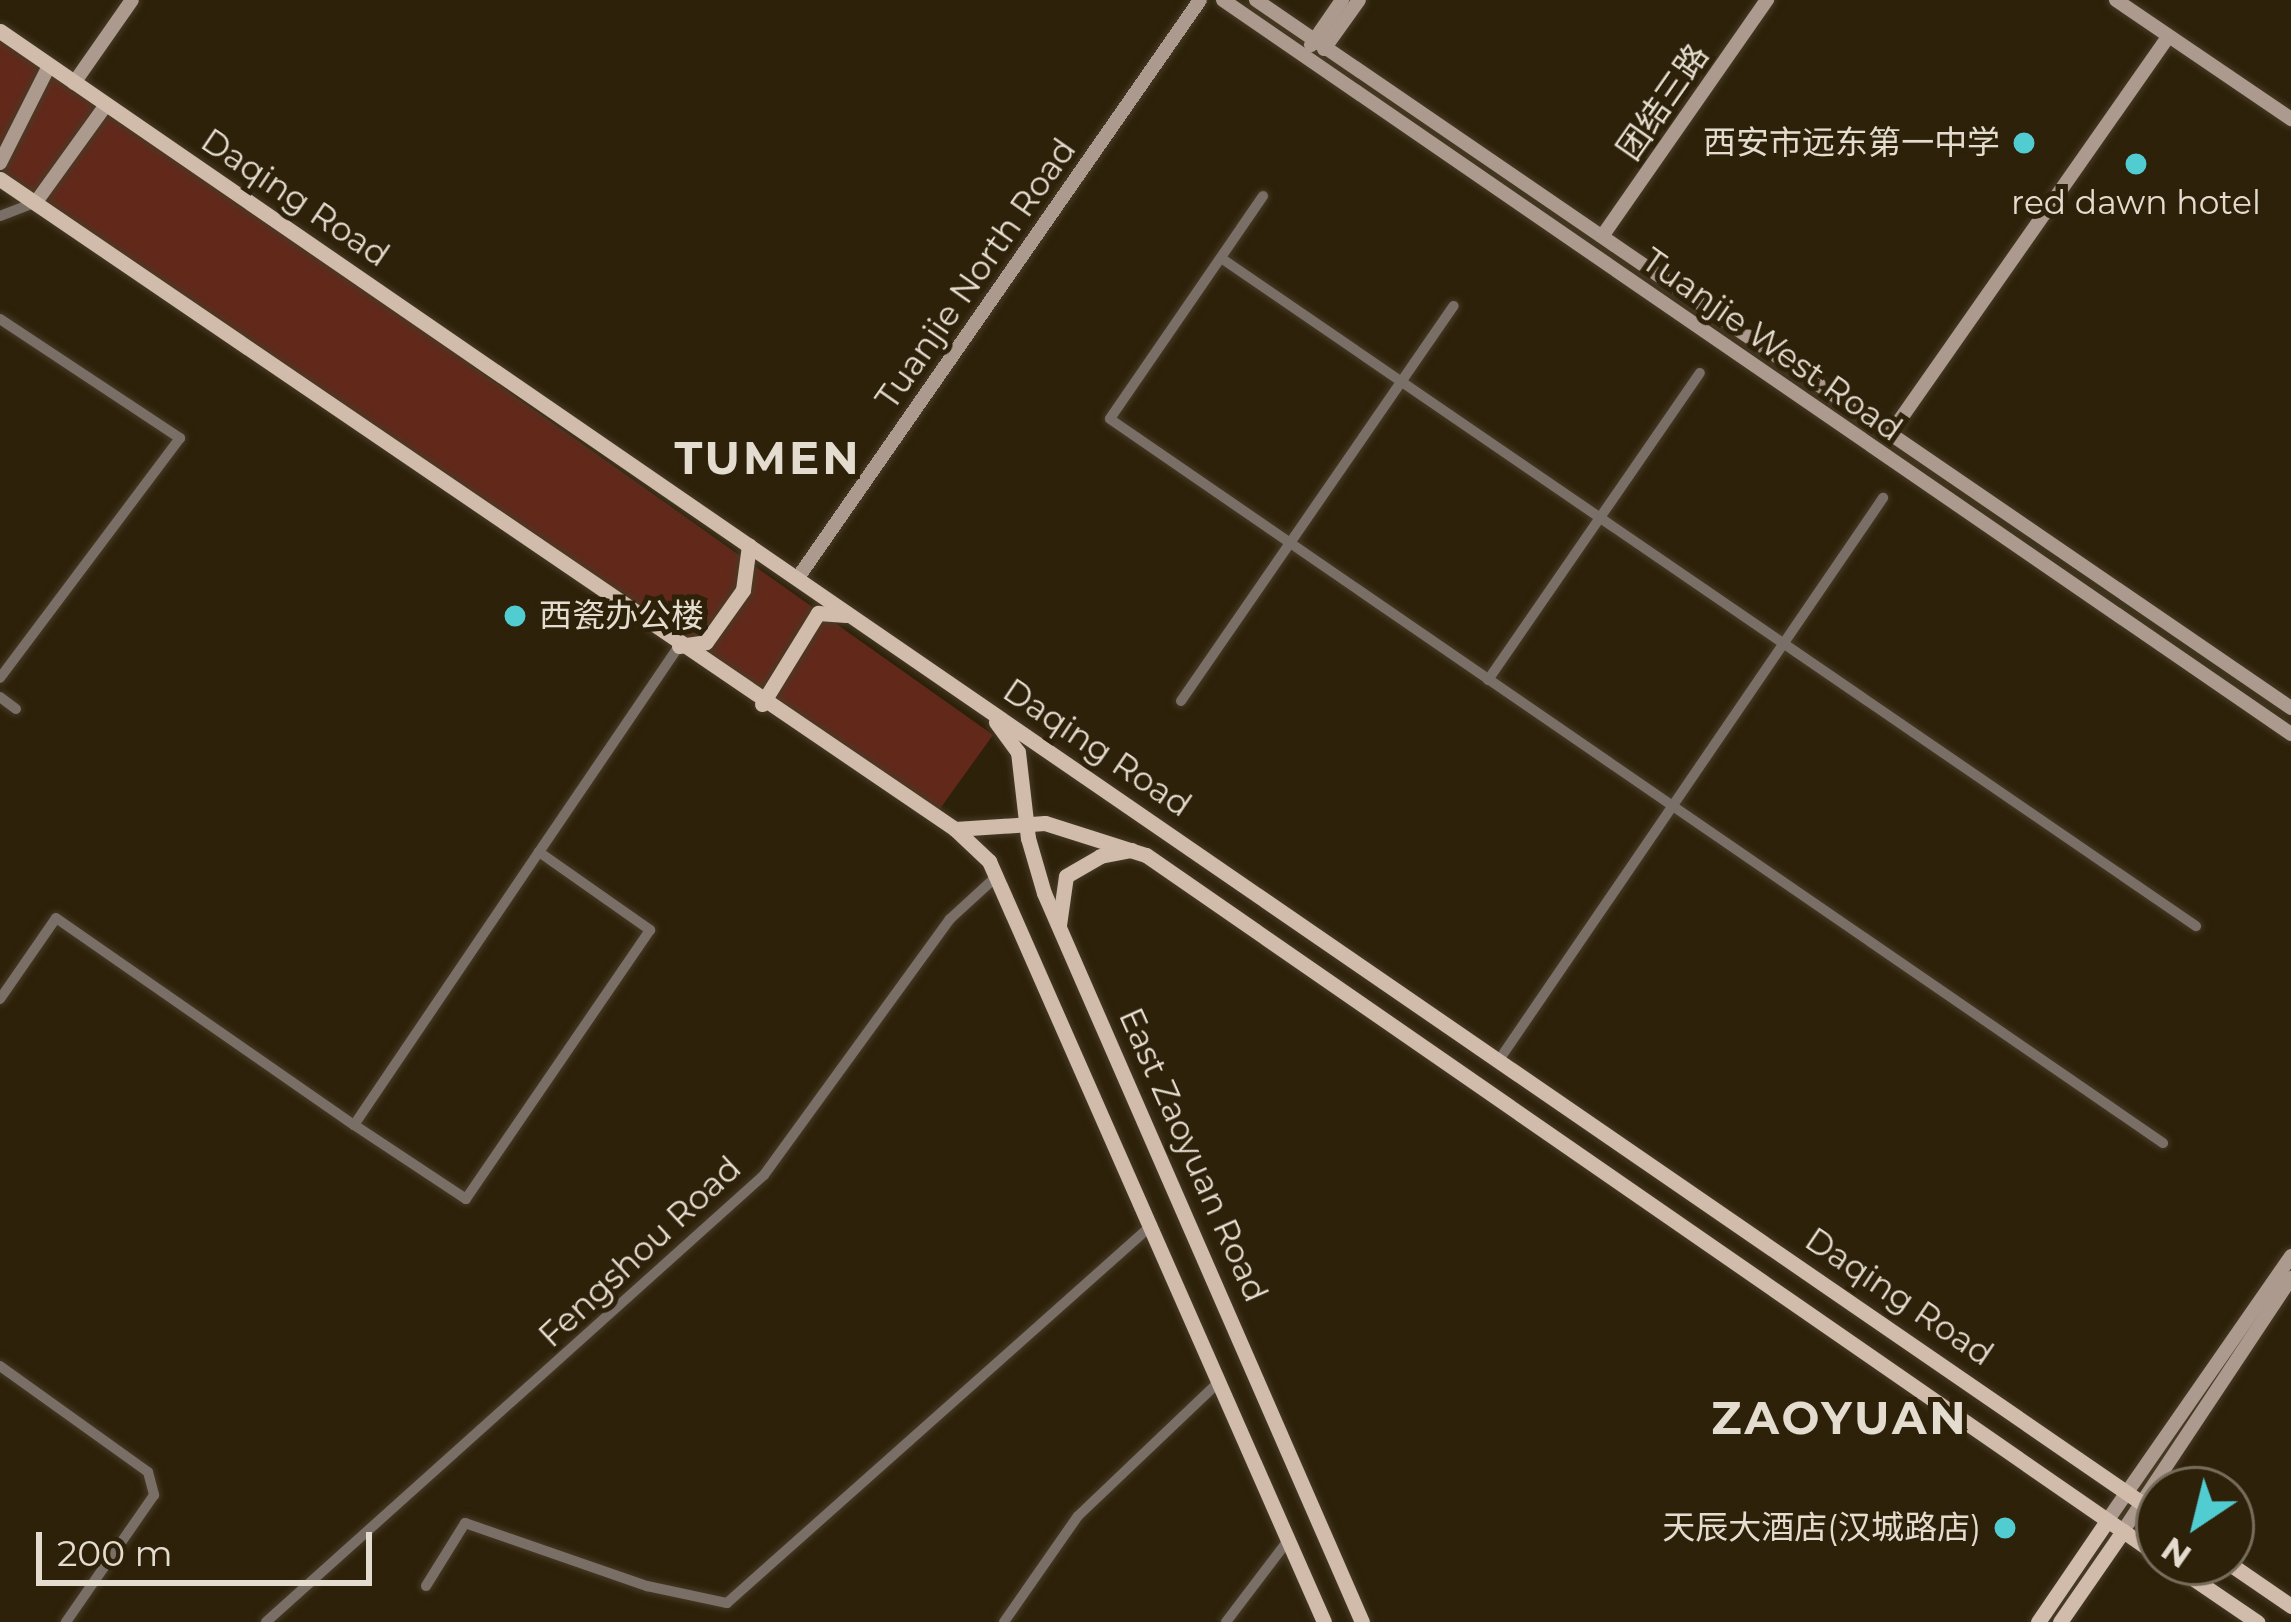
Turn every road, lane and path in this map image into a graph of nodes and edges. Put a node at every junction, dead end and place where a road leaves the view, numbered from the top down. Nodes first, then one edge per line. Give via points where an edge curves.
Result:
1 (133, 0) edge
2 (1199, 0) edge
3 (1223, 0) edge
4 (1256, 0) edge
5 (1342, 0) edge
6 (1359, 0) edge
7 (1767, 0) edge
8 (2116, 0) edge
9 (0, 32) edge
10 (2168, 37) junction
11 (1321, 43) junction
12 (1310, 60) junction
13 (49, 66) junction
14 (74, 82) junction
15 (106, 105) junction
16 (2291, 118) edge
17 (0, 163) edge
18 (0, 179) edge
19 (1263, 196) dead end
20 (36, 202) junction
21 (0, 216) edge
22 (1603, 236) junction
23 (1221, 258) junction
24 (1453, 306) dead end
25 (0, 319) edge
26 (1700, 373) dead end
27 (1401, 382) junction
28 (1890, 434) junction
29 (1883, 498) dead end
30 (1600, 518) junction
31 (1289, 543) junction
32 (748, 545) junction
33 (797, 579) junction
34 (849, 615) junction
35 (1782, 645) junction
36 (679, 646) junction
37 (0, 677) edge
38 (1488, 680) junction
39 (0, 697) edge
40 (1181, 701) dead end
41 (762, 704) junction
42 (16, 709) dead end
43 (2291, 709) edge
44 (987, 710) junction
45 (2291, 734) edge
46 (1672, 807) junction
47 (1027, 823) junction
48 (955, 829) junction
49 (1136, 849) junction
50 (539, 852) junction
51 (1206, 859) junction
52 (998, 874) junction
53 (1190, 884) junction
54 (2196, 926) dead end
55 (1059, 928) junction
56 (0, 998) edge
57 (1499, 1060) junction
58 (354, 1125) junction
59 (2163, 1143) dead end
60 (1154, 1222) junction
61 (2291, 1256) edge
62 (2291, 1278) edge
63 (0, 1366) edge
64 (1222, 1378) junction
65 (2134, 1497) junction
66 (2107, 1521) junction
67 (2123, 1531) junction
68 (1292, 1537) junction
69 (2135, 1539) edge
70 (2255, 1581) edge
71 (426, 1586) dead end
72 (2204, 1586) edge
73 (2291, 1606) edge
74 (66, 1622) edge
75 (266, 1622) edge
76 (1004, 1622) edge
77 (1226, 1622) edge
78 (1324, 1622) edge
79 (1362, 1622) edge
80 (2038, 1622) edge
81 (2060, 1622) edge
82 (2257, 1622) edge

1 - 14 street
2 - 33 street, Tuanjie North Road
3 - 12 street, Tuanjie West Road
4 - 11 street, Tuanjie West Road
5 - 11 street
6 - 11 street
7 - 22 street, 团结三路
8 - 10 street
9 - 13 main road, Daqing Road
10 - 16 street
10 - 28 street
11 - 12 street
11 - 22 street, Tuanjie West Road
12 - 45 street, Tuanjie West Road
13 - 14 main road, Daqing Road
13 - 17 street
14 - 15 main road, Daqing Road
15 - 20 street
15 - 32 main road, Daqing Road
18 - 20 main road
19 - 23 street
20 - 21 street
20 - 36 main road
22 - 28 street, Tuanjie West Road
23 - 27 street
23 - 31 street via 1110,419
24 - 27 street
25 - 37 street via 180,438
26 - 30 street
27 - 30 street
27 - 31 street
28 - 43 street, Tuanjie West Road
29 - 35 street
30 - 35 street
30 - 38 street
31 - 38 street
31 - 40 street
32 - 33 main road, Daqing Road
32 - 36 main road via 743,590 706,643
33 - 34 main road, Daqing Road
34 - 41 main road via 818,613
34 - 44 main road, Daqing Road
35 - 46 street
35 - 54 street
36 - 41 main road
36 - 50 street
38 - 46 street
39 - 42 street
41 - 48 main road
44 - 47 main road, East Zaoyuan Road via 1018,752
44 - 51 main road, Daqing Road
46 - 57 street
46 - 59 street
47 - 48 main road, Daqing Road
47 - 49 main road, Daqing Road
47 - 55 main road, East Zaoyuan Road
48 - 52 main road, East Zaoyuan Road
49 - 53 main road, Daqing Road
49 - 55 main road via 1100,856 1066,876
50 - 58 street
50 - 58 street via 650,930 466,1198
51 - 53 main road
51 - 57 main road, Daqing Road
52 - 60 main road, East Zaoyuan Road
52 - 75 street, Fengshou Road via 950,919 764,1175
53 - 66 main road, Daqing Road
55 - 79 main road, East Zaoyuan Road
56 - 58 street via 56,918
57 - 65 main road, Daqing Road
60 - 64 main road, East Zaoyuan Road
60 - 71 street via 727,1603 647,1586 465,1523
61 - 65 street
62 - 65 street
63 - 74 street via 148,1472 154,1495
64 - 68 main road, East Zaoyuan Road
64 - 76 street via 1078,1516
65 - 66 street
65 - 67 street
66 - 67 main road, Daqing Road
66 - 80 main road
67 - 69 main road, Daqing Road
67 - 81 main road
68 - 77 street
68 - 78 main road, East Zaoyuan Road
70 - 73 main road
72 - 82 main road

